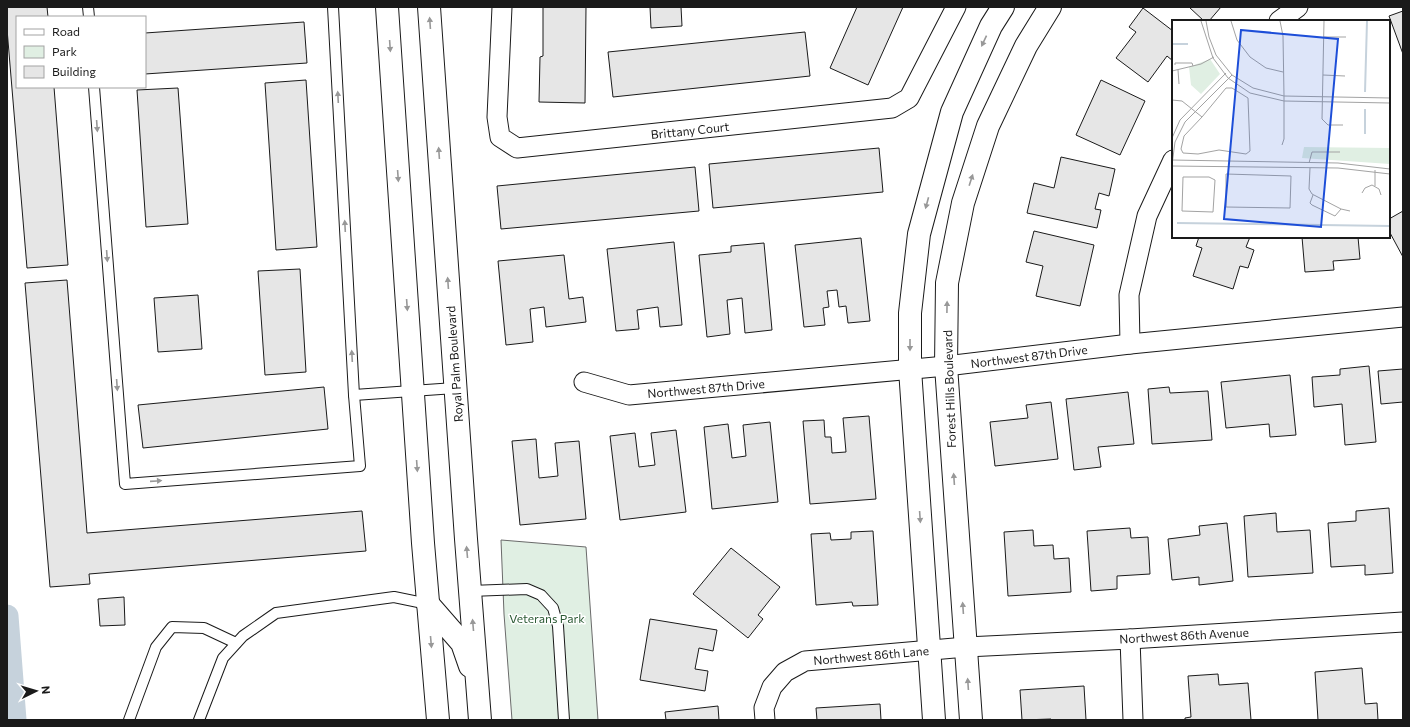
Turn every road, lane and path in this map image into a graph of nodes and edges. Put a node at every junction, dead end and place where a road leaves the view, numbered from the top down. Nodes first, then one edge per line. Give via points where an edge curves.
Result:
1 (333, 7) edge
2 (387, 7) edge
3 (429, 7) edge
4 (502, 7) edge
5 (956, 7) edge
6 (1003, 7) edge
7 (1050, 7) edge
8 (1298, 7) edge
9 (1280, 20) edge
10 (94, 88) edge
11 (1172, 162) edge
12 (1403, 317) edge
13 (1130, 344) junction
14 (946, 366) junction
15 (910, 369) junction
16 (584, 382) dead end
17 (455, 388) junction
18 (413, 391) junction
19 (354, 395) junction
20 (470, 591) junction
21 (428, 604) junction
22 (1403, 622) edge
23 (1130, 639) junction
24 (236, 643) junction
25 (966, 647) junction
26 (930, 650) junction
27 (478, 691) junction
28 (129, 720) edge
29 (199, 720) edge
30 (438, 720) edge
31 (480, 720) edge
32 (564, 720) edge
33 (765, 720) edge
34 (934, 720) edge
35 (971, 720) edge
36 (1133, 720) edge

19 -> 1 lane
2 -> 18 main road
17 -> 3 main road, Royal Palm Boulevard
4 - 5 street, Brittany Court via 497,116 500,137 517,148 892,108 909,98
6 -> 15 main road via 991,26 952,112 919,234 910,313
14 -> 7 main road, Forest Hills Boulevard via 948,283 963,204 988,126 1026,46
8 - 9 street
10 -> 19 lane via 125,484 360,466
11 - 13 street via 1146,216 1129,295
12 - 13 street, Northwest 87th Drive
13 - 14 street, Northwest 87th Drive
14 - 15 street, Northwest 87th Drive
25 -> 14 main road, Forest Hills Boulevard
15 - 16 street, Northwest 87th Drive via 629,395
15 -> 26 main road
17 - 18 lane
20 -> 17 main road, Royal Palm Boulevard
18 - 19 lane
18 -> 21 main road
27 -> 20 main road, Royal Palm Boulevard
20 - 32 lane via 527,589 541,595 553,608 558,626
21 - 24 lane via 394,597 276,613
21 - 27 main road via 462,643
21 -> 30 main road
22 - 23 street, Northwest 86th Avenue
23 - 25 street, Northwest 86th Avenue
23 - 36 street
24 - 28 lane via 204,628 172,627 156,647
24 - 29 lane via 223,658
25 - 26 street, Northwest 86th Lane
35 -> 25 main road, Forest Hills Boulevard
26 - 33 street, Northwest 86th Lane via 805,661 785,672 772,687 764,708
26 - 34 main road
27 - 31 main road, Royal Palm Boulevard

